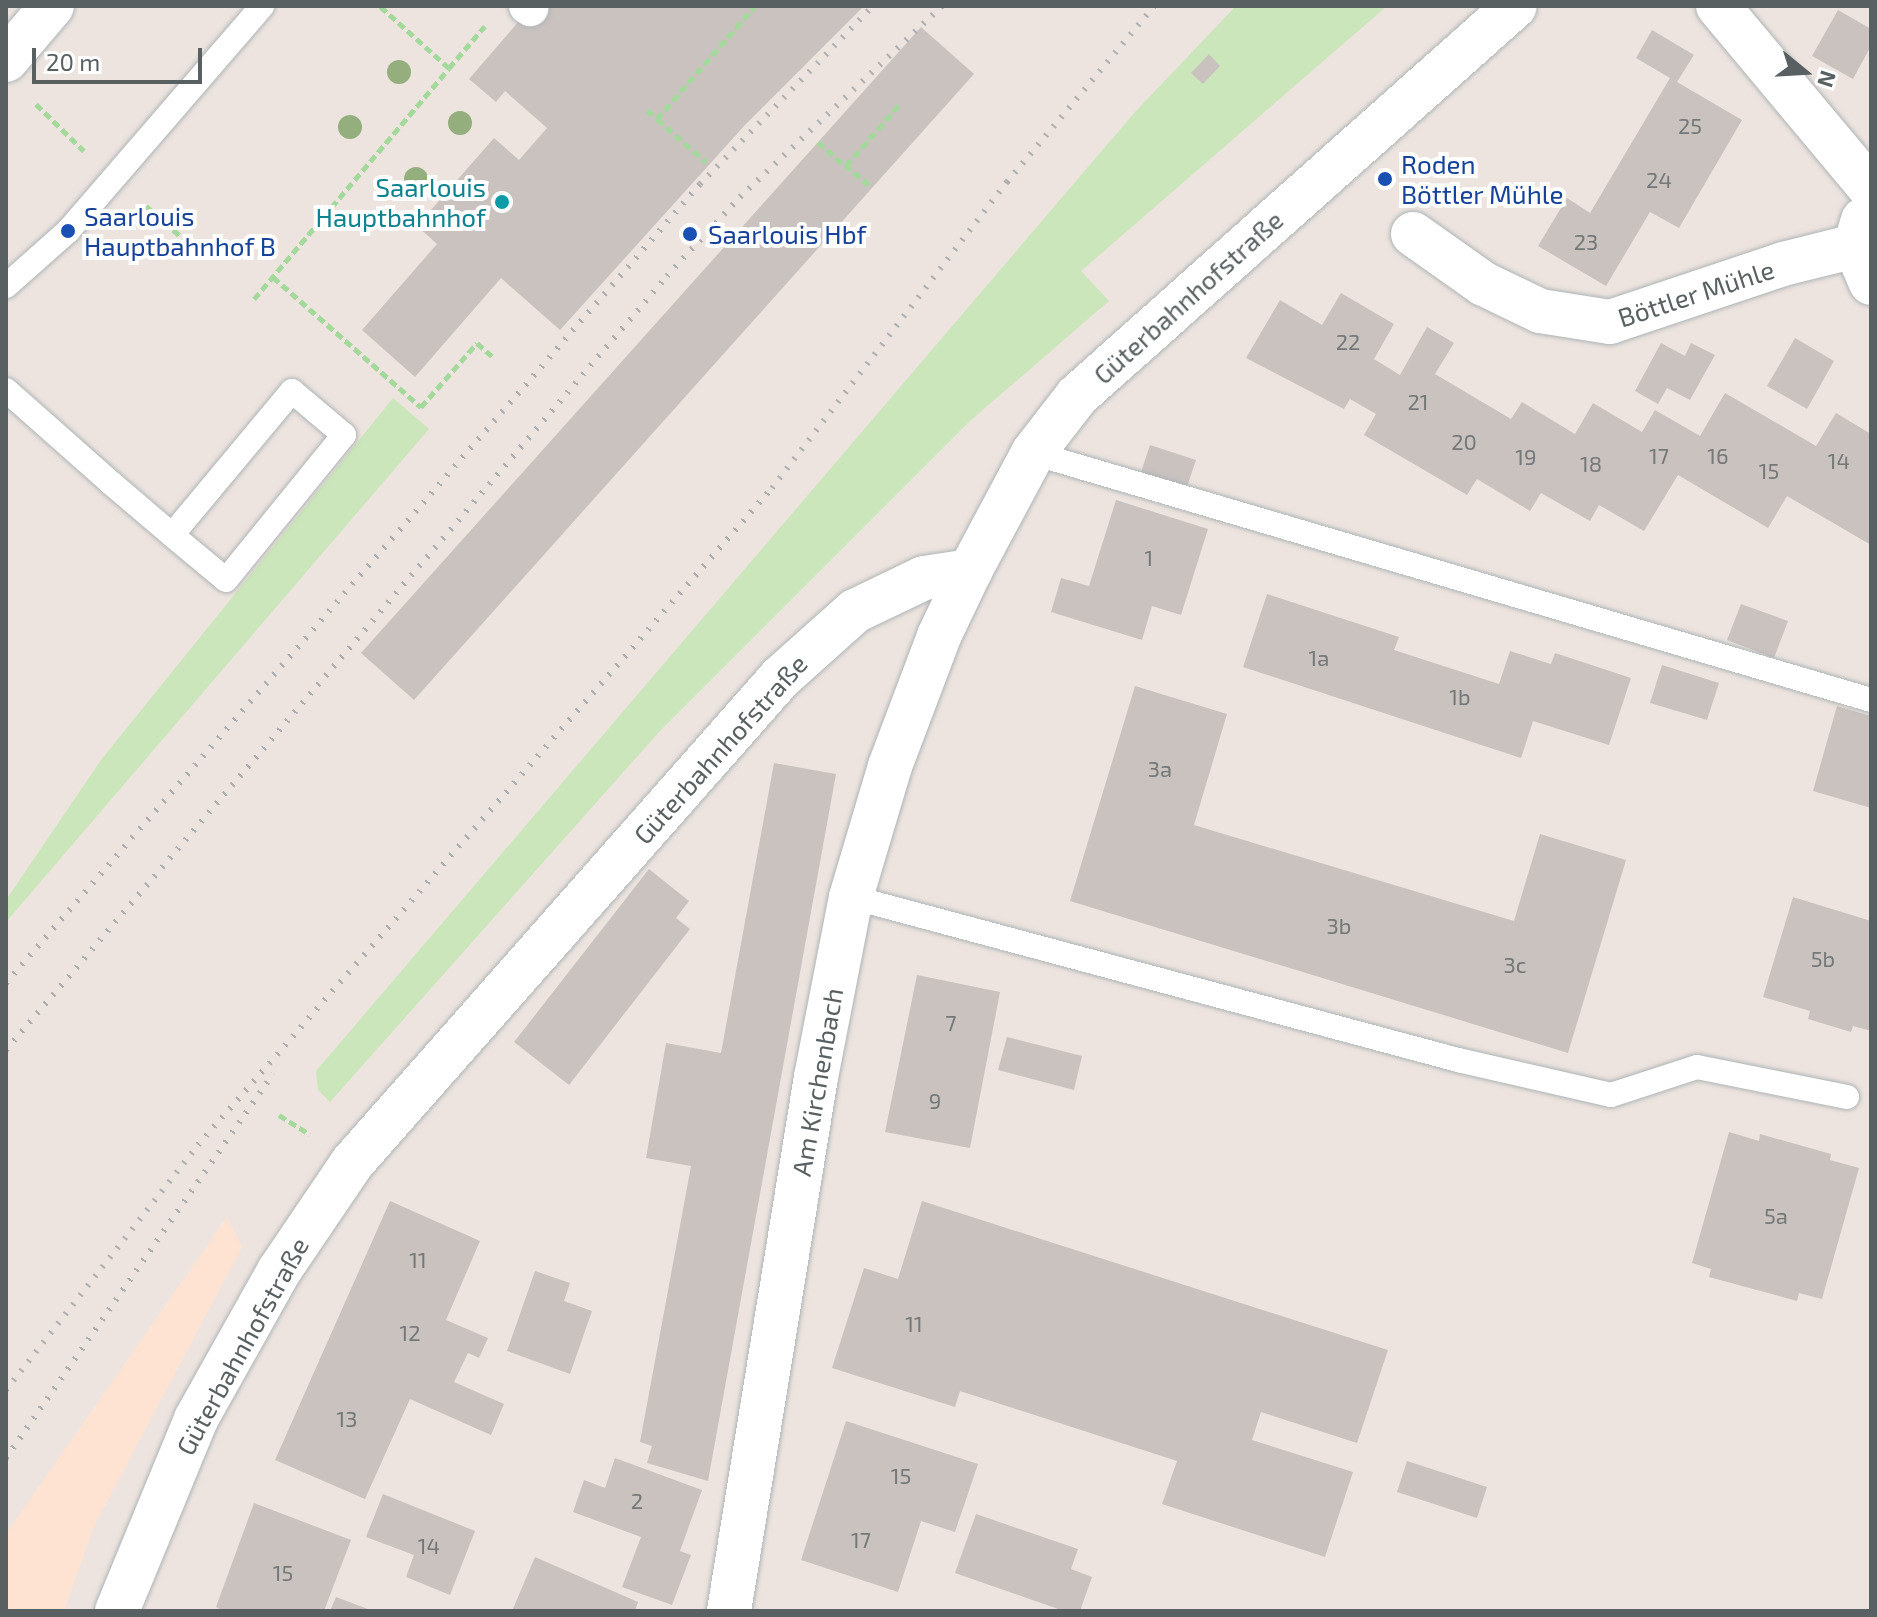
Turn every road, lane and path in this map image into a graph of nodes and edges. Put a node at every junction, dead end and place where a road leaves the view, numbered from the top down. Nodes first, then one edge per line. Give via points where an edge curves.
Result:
1 (52, 6) edge
2 (262, 6) edge
3 (380, 6) edge
4 (755, 6) edge
5 (1515, 6) edge
6 (1718, 6) edge
7 (517, 10) edge
8 (6, 60) edge
9 (449, 68) junction
10 (899, 105) dead end
11 (647, 110) dead end
12 (657, 119) junction
13 (818, 142) dead end
14 (706, 162) dead end
15 (846, 166) junction
16 (869, 185) dead end
17 (1871, 189) edge
18 (1413, 234) dead end
19 (1866, 246) edge
20 (273, 277) junction
21 (6, 286) edge
22 (254, 299) dead end
23 (493, 357) dead end
24 (6, 390) edge
25 (1033, 453) junction
26 (172, 535) junction
27 (970, 571) junction
28 (1871, 700) edge
29 (851, 897) junction
30 (1847, 1097) dead end
31 (279, 1115) dead end
32 (312, 1136) dead end
33 (117, 1611) edge
34 (729, 1611) edge

1 - 8 street
2 - 21 lane via 68,231
3 - 9 path
4 - 12 path
5 - 25 street, Güterbahnhofstraße via 1162,317 1077,396
6 - 17 street
7 - 9 path
9 - 20 path
10 - 15 path
11 - 12 path
12 - 14 path
13 - 15 path
15 - 16 path
18 - 19 street, Böttler Mühle via 1484,284 1540,311 1610,322 1783,264
20 - 22 path
20 - 23 path via 421,407 477,343
24 - 26 lane
25 - 27 street, Güterbahnhofstraße
25 - 28 lane
26 - 26 lane via 226,580 344,435 292,391
27 - 29 street, Am Kirchenbach via 939,636 890,766
27 - 33 street, Güterbahnhofstraße via 924,578 855,611 780,678 352,1163 279,1271 196,1419
29 - 30 lane via 1458,1060 1611,1095 1697,1067
29 - 34 street, Am Kirchenbach via 816,1077
31 - 32 path

